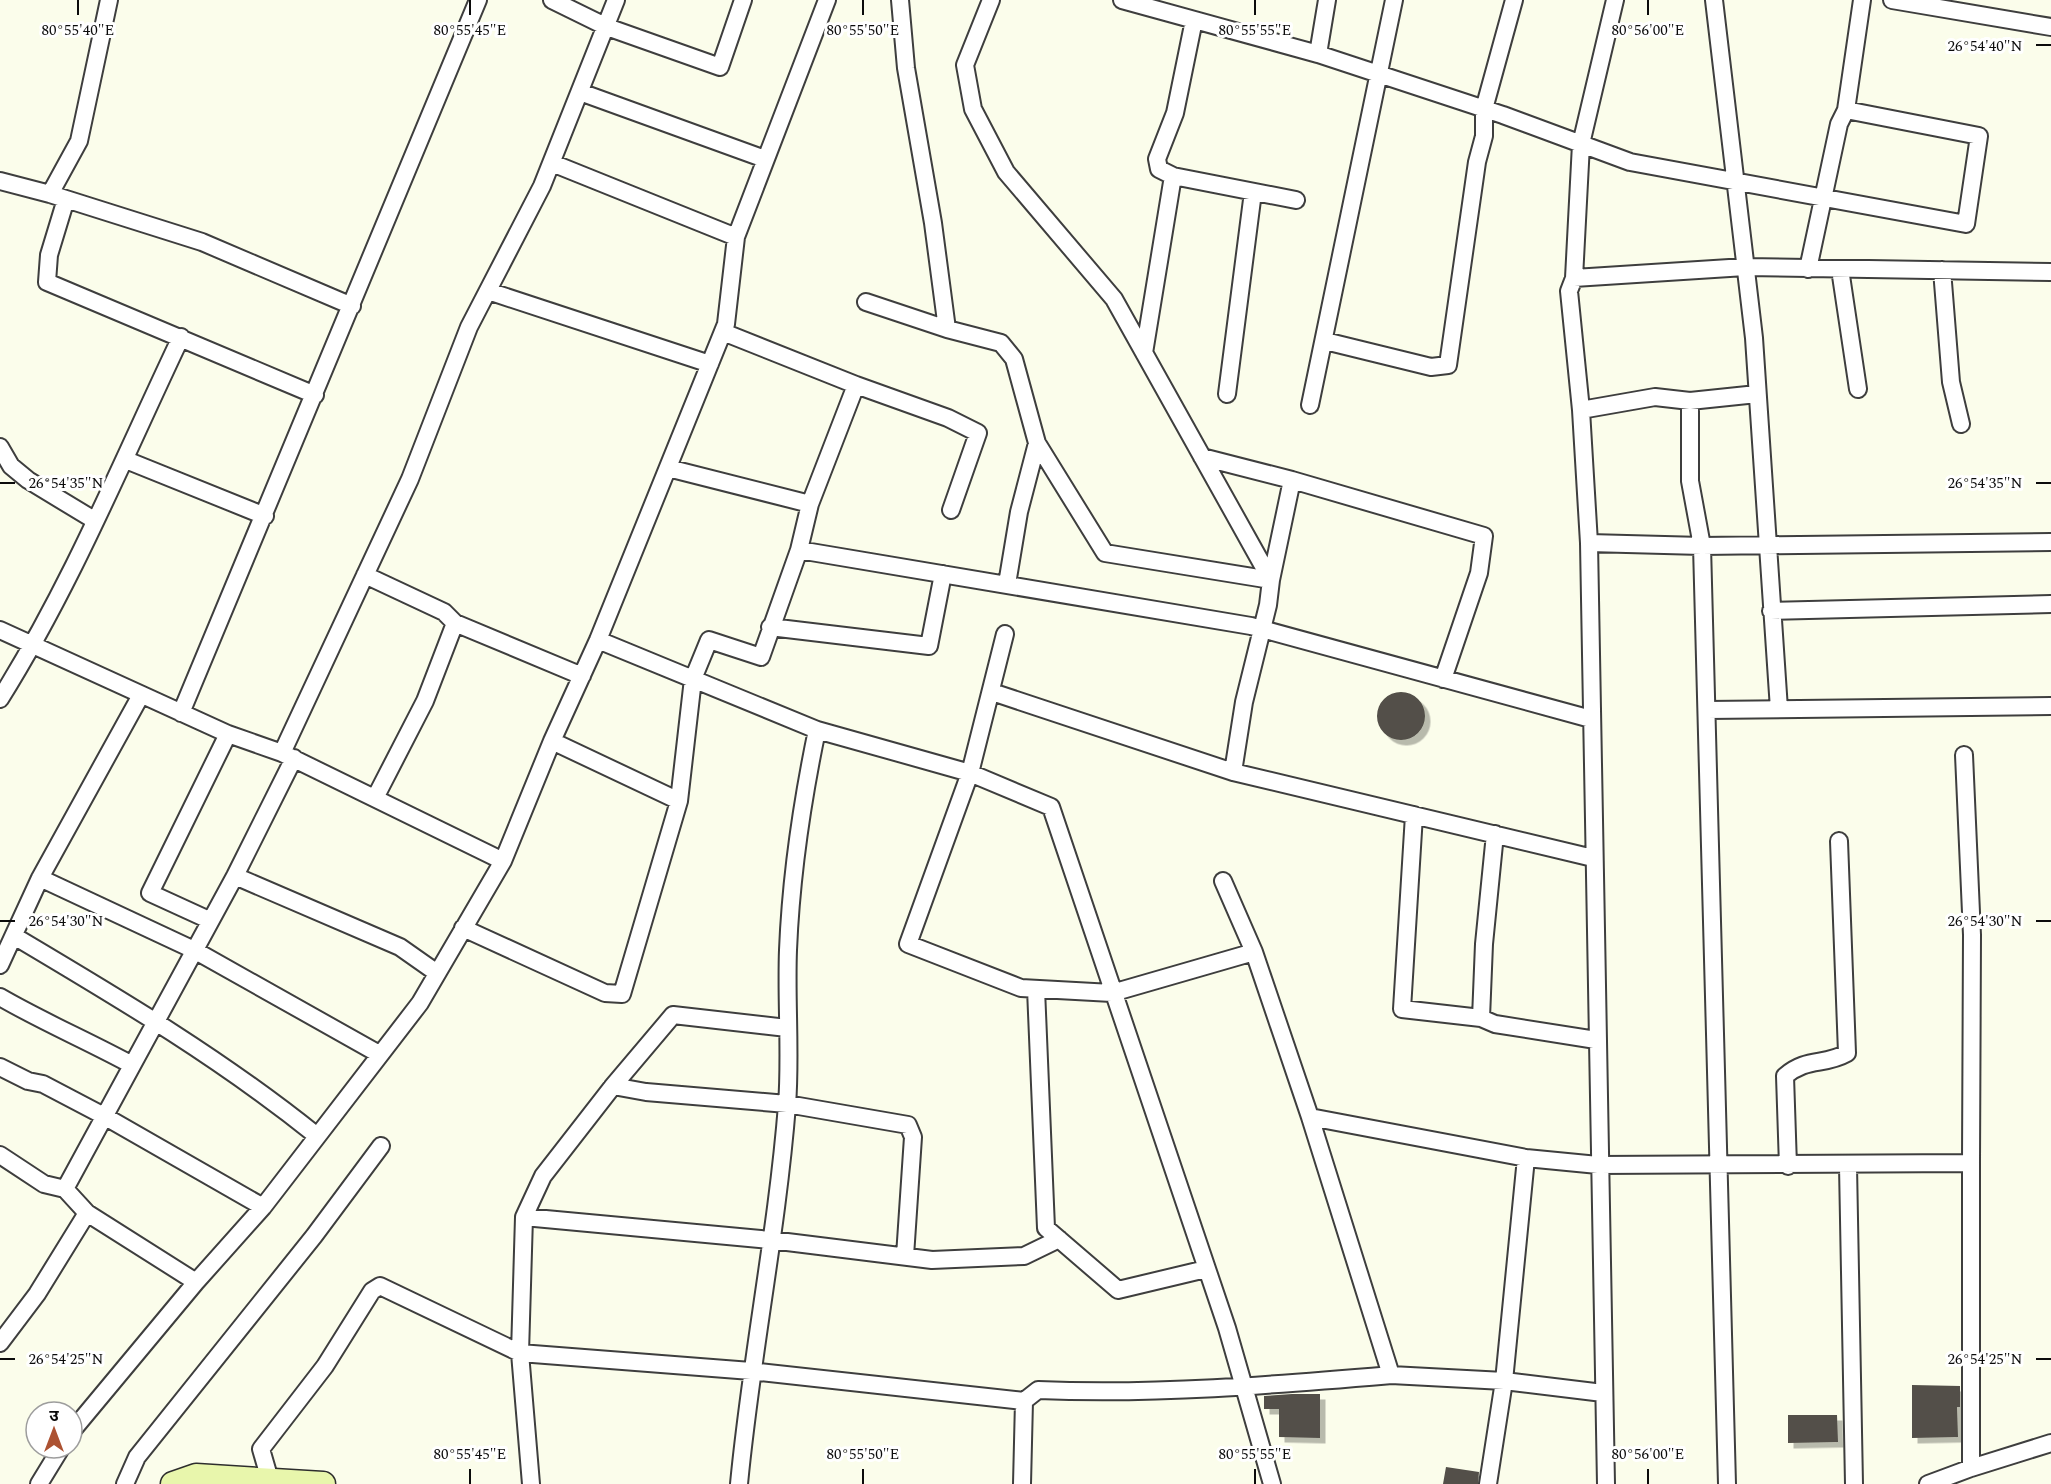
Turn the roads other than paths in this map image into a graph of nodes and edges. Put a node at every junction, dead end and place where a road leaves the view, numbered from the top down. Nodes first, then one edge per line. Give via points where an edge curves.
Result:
1 (109, 0) edge
2 (478, 0) edge
3 (552, 0) edge
4 (616, 0) edge
5 (743, 0) edge
6 (827, 0) edge
7 (900, 0) edge
8 (990, 0) edge
9 (1122, 0) edge
10 (1327, 0) edge
11 (1394, 0) edge
12 (1514, 0) edge
13 (1615, 0) edge
14 (1714, 0) edge
15 (1862, 0) edge
16 (1892, 0) edge
17 (1147, 3) edge
18 (1934, 4) edge
19 (1194, 20) junction
20 (607, 27) junction
21 (2051, 27) edge
22 (1318, 54) junction
23 (1378, 74) junction
24 (580, 92) junction
25 (1484, 109) junction
26 (1846, 110) junction
27 (1581, 144) junction
28 (765, 159) junction
29 (552, 163) junction
30 (1173, 176) junction
31 (1734, 180) junction
32 (0, 181) edge
33 (1253, 192) junction
34 (58, 196) junction
35 (1823, 197) junction
36 (1296, 200) dead end
37 (735, 237) junction
38 (1745, 267) junction
39 (1808, 269) junction
40 (1840, 269) junction
41 (1942, 270) junction
42 (2051, 272) edge
43 (1574, 278) junction
44 (488, 291) junction
45 (866, 302) dead end
46 (352, 306) junction
47 (947, 329) junction
48 (723, 332) junction
49 (181, 337) junction
50 (1325, 341) junction
51 (1143, 353) junction
52 (710, 364) junction
53 (856, 385) junction
54 (1858, 389) dead end
55 (1227, 394) dead end
56 (1757, 394) junction
57 (315, 395) junction
58 (1690, 401) junction
59 (1311, 405) dead end
60 (1581, 410) junction
61 (1962, 424) dead end
62 (1037, 443) junction
63 (0, 447) edge
64 (1202, 457) junction
65 (126, 460) junction
66 (668, 468) junction
67 (1292, 480) junction
68 (810, 504) junction
69 (951, 510) dead end
70 (264, 516) junction
71 (94, 520) junction
72 (2051, 542) edge
73 (1589, 543) junction
74 (1766, 545) junction
75 (1702, 546) junction
76 (799, 550) junction
77 (943, 574) junction
78 (364, 575) junction
79 (1271, 580) junction
80 (1007, 584) junction
81 (2051, 604) edge
82 (1771, 610) junction
83 (455, 623) junction
84 (770, 627) junction
85 (1261, 629) junction
86 (0, 630) edge
87 (1005, 634) dead end
88 (598, 640) junction
89 (33, 646) junction
90 (582, 676) junction
91 (693, 679) junction
92 (1443, 679) junction
93 (992, 692) junction
94 (141, 695) junction
95 (0, 699) edge
96 (2051, 706) edge
97 (1779, 709) junction
98 (1707, 710) junction
99 (181, 713) junction
100 (1591, 719) junction
101 (817, 730) junction
102 (228, 734) junction
103 (552, 741) junction
104 (1964, 754) dead end
105 (288, 756) junction
106 (1233, 772) junction
107 (970, 774) junction
108 (375, 798) junction
109 (679, 801) junction
110 (1414, 815) junction
111 (1495, 834) junction
112 (1839, 841) dead end
113 (1593, 858) junction
114 (503, 861) junction
115 (235, 876) junction
116 (40, 878) junction
117 (1223, 881) dead end
118 (209, 920) junction
119 (463, 928) junction
120 (14, 936) junction
121 (194, 950) junction
122 (1254, 952) junction
123 (0, 965) edge
124 (437, 973) junction
125 (1036, 989) junction
126 (1112, 993) junction
127 (0, 997) edge
128 (1481, 1018) junction
129 (156, 1020) junction
130 (787, 1028) junction
131 (1596, 1040) junction
132 (379, 1054) junction
133 (132, 1065) junction
134 (0, 1067) edge
135 (613, 1086) junction
136 (787, 1104) junction
137 (104, 1116) junction
138 (1310, 1117) junction
139 (317, 1136) junction
140 (381, 1146) dead end
141 (0, 1155) edge
142 (1526, 1158) junction
143 (1971, 1163) junction
144 (1598, 1165) junction
145 (1718, 1166) junction
146 (1788, 1166) junction
147 (1848, 1166) junction
148 (65, 1189) junction
149 (262, 1206) junction
150 (87, 1213) junction
151 (524, 1217) junction
152 (1059, 1239) junction
153 (771, 1240) junction
154 (905, 1256) junction
155 (1206, 1269) junction
156 (196, 1282) junction
157 (0, 1343) edge
158 (520, 1353) junction
159 (751, 1371) junction
160 (1391, 1375) junction
161 (1504, 1381) junction
162 (1244, 1387) junction
163 (1603, 1393) junction
164 (1024, 1401) junction
165 (84, 1417) edge
166 (2051, 1443) edge
167 (54, 1460) edge
168 (1971, 1468) junction
169 (270, 1480) junction
170 (39, 1484) edge
171 (125, 1484) edge
172 (173, 1484) edge
173 (323, 1484) edge
174 (531, 1484) edge
175 (739, 1484) edge
176 (1022, 1484) edge
177 (1272, 1484) edge
178 (1488, 1484) edge
179 (1606, 1484) edge
180 (1727, 1484) edge
181 (1854, 1484) edge
182 (1928, 1484) edge

1 - 34 street via 79,141
2 - 46 street
3 - 20 street
4 - 20 street
5 - 20 street via 720,67
6 - 28 street
7 - 47 street via 906,68
8 - 51 street via 965,65 973,110 1006,172 1114,300
9 - 17 street
10 - 22 street
11 - 23 street
12 - 25 street
13 - 27 street
14 - 31 street
15 - 26 street
16 - 18 street
17 - 19 street
18 - 21 street
19 - 22 street
19 - 30 street via 1175,113 1157,159 1159,169
20 - 24 street
22 - 23 street
23 - 25 street
23 - 50 street
24 - 28 street
24 - 29 street
25 - 27 street
25 - 50 street via 1484,136 1448,365 1431,367
26 - 35 street via 1839,124
26 - 35 street via 1979,136 1966,224
27 - 31 street via 1630,162
27 - 43 street
28 - 37 street
29 - 37 street
29 - 44 street
30 - 33 street
30 - 51 street
31 - 35 street
31 - 38 street
32 - 34 street
33 - 36 street
33 - 55 street
34 - 46 street via 202,242
34 - 49 street via 47,282
35 - 39 street
37 - 48 street
38 - 39 street
38 - 43 street
38 - 56 street
39 - 40 street
40 - 41 street
40 - 54 street
41 - 42 street
41 - 61 street via 1951,382
43 - 60 street via 1569,291
44 - 52 street
44 - 78 street via 469,327 410,479
45 - 47 street
46 - 57 street
47 - 62 street via 1001,343 1014,359
48 - 52 street
48 - 53 street
49 - 57 street
49 - 65 street
50 - 59 street
51 - 64 street
52 - 66 street
53 - 68 street
53 - 69 street via 978,433
56 - 58 street
56 - 74 street
57 - 70 street
58 - 60 street via 1655,397
58 - 75 street via 1690,481
60 - 73 street
62 - 79 street via 1105,554
62 - 80 street via 1019,512
63 - 71 street via 11,466 28,480
64 - 67 street
64 - 79 street
65 - 70 street
65 - 71 street
66 - 68 street
66 - 88 street
67 - 79 street
67 - 92 street via 1484,536 1479,573
68 - 76 street
70 - 99 street
71 - 89 street
72 - 74 street
73 - 75 street
73 - 100 street
74 - 75 street
74 - 82 street
75 - 98 street
76 - 77 street
76 - 84 street
77 - 80 street
77 - 84 street via 929,646
78 - 83 street via 444,612
78 - 105 street
79 - 85 street
80 - 85 street
81 - 82 street
82 - 97 street
83 - 90 street
83 - 108 street via 425,701
84 - 91 street via 761,657 709,640
85 - 92 street
85 - 106 street
86 - 89 street
87 - 93 street
88 - 90 street
88 - 91 street
89 - 94 street
89 - 95 street
90 - 103 street
91 - 101 street
91 - 109 street
92 - 100 street
93 - 106 street
93 - 107 street
94 - 99 street
94 - 116 street
96 - 97 street
97 - 98 street
98 - 145 street
99 - 102 street
100 - 113 street
101 - 107 street
101 - 130 street via 800,812 788,949
102 - 105 street
102 - 118 street via 150,893
103 - 109 street
103 - 114 street
104 - 143 street via 1972,935
105 - 108 street
105 - 115 street
106 - 110 street
107 - 125 street via 908,944 1021,988
107 - 126 street via 1051,807
108 - 114 street
109 - 119 street via 622,994 605,993
110 - 111 street
110 - 128 street via 1402,1009
111 - 113 street
111 - 128 street
112 - 146 street via 1847,1053 1834,1060 1813,1060 1785,1076
113 - 131 street
114 - 119 street
115 - 118 street
115 - 124 street via 400,947
116 - 120 street
116 - 121 street
117 - 122 street
118 - 121 street
119 - 124 street
120 - 123 street
120 - 129 street
121 - 129 street
121 - 132 street
122 - 126 street
122 - 138 street
124 - 132 street via 420,1003
125 - 126 street
125 - 152 street via 1046,1228
126 - 155 street
127 - 133 street
128 - 131 street via 1495,1024
129 - 133 street
129 - 139 street via 272,1099
130 - 135 street via 673,1015
130 - 136 street
131 - 144 street
132 - 139 street
133 - 137 street
134 - 137 street
135 - 136 street
135 - 151 street via 543,1176
136 - 153 street
136 - 154 street via 908,1125 913,1137
137 - 148 street
137 - 149 street
138 - 142 street
138 - 160 street
139 - 149 street
140 - 171 street via 137,1457
141 - 148 street via 44,1184
142 - 144 street
142 - 161 street
143 - 147 street
143 - 168 street
144 - 145 street
144 - 163 street
145 - 146 street
145 - 180 street
146 - 147 street
147 - 181 street
148 - 150 street
149 - 156 street
150 - 156 street
150 - 157 street via 37,1294
151 - 153 street
151 - 158 street
152 - 154 street via 1024,1256 932,1260
152 - 155 street via 1118,1290
153 - 154 street
153 - 159 street
155 - 162 street
156 - 165 street
158 - 159 street
158 - 169 street via 380,1286 372,1291 325,1366 261,1449
158 - 174 street
159 - 164 street
159 - 175 street
160 - 161 street
160 - 162 street
161 - 163 street
161 - 178 street
162 - 164 street via 1109,1393 1038,1390
162 - 177 street
163 - 179 street
164 - 176 street
166 - 168 street
167 - 170 street
168 - 182 street
169 - 172 street via 196,1476
169 - 173 street

